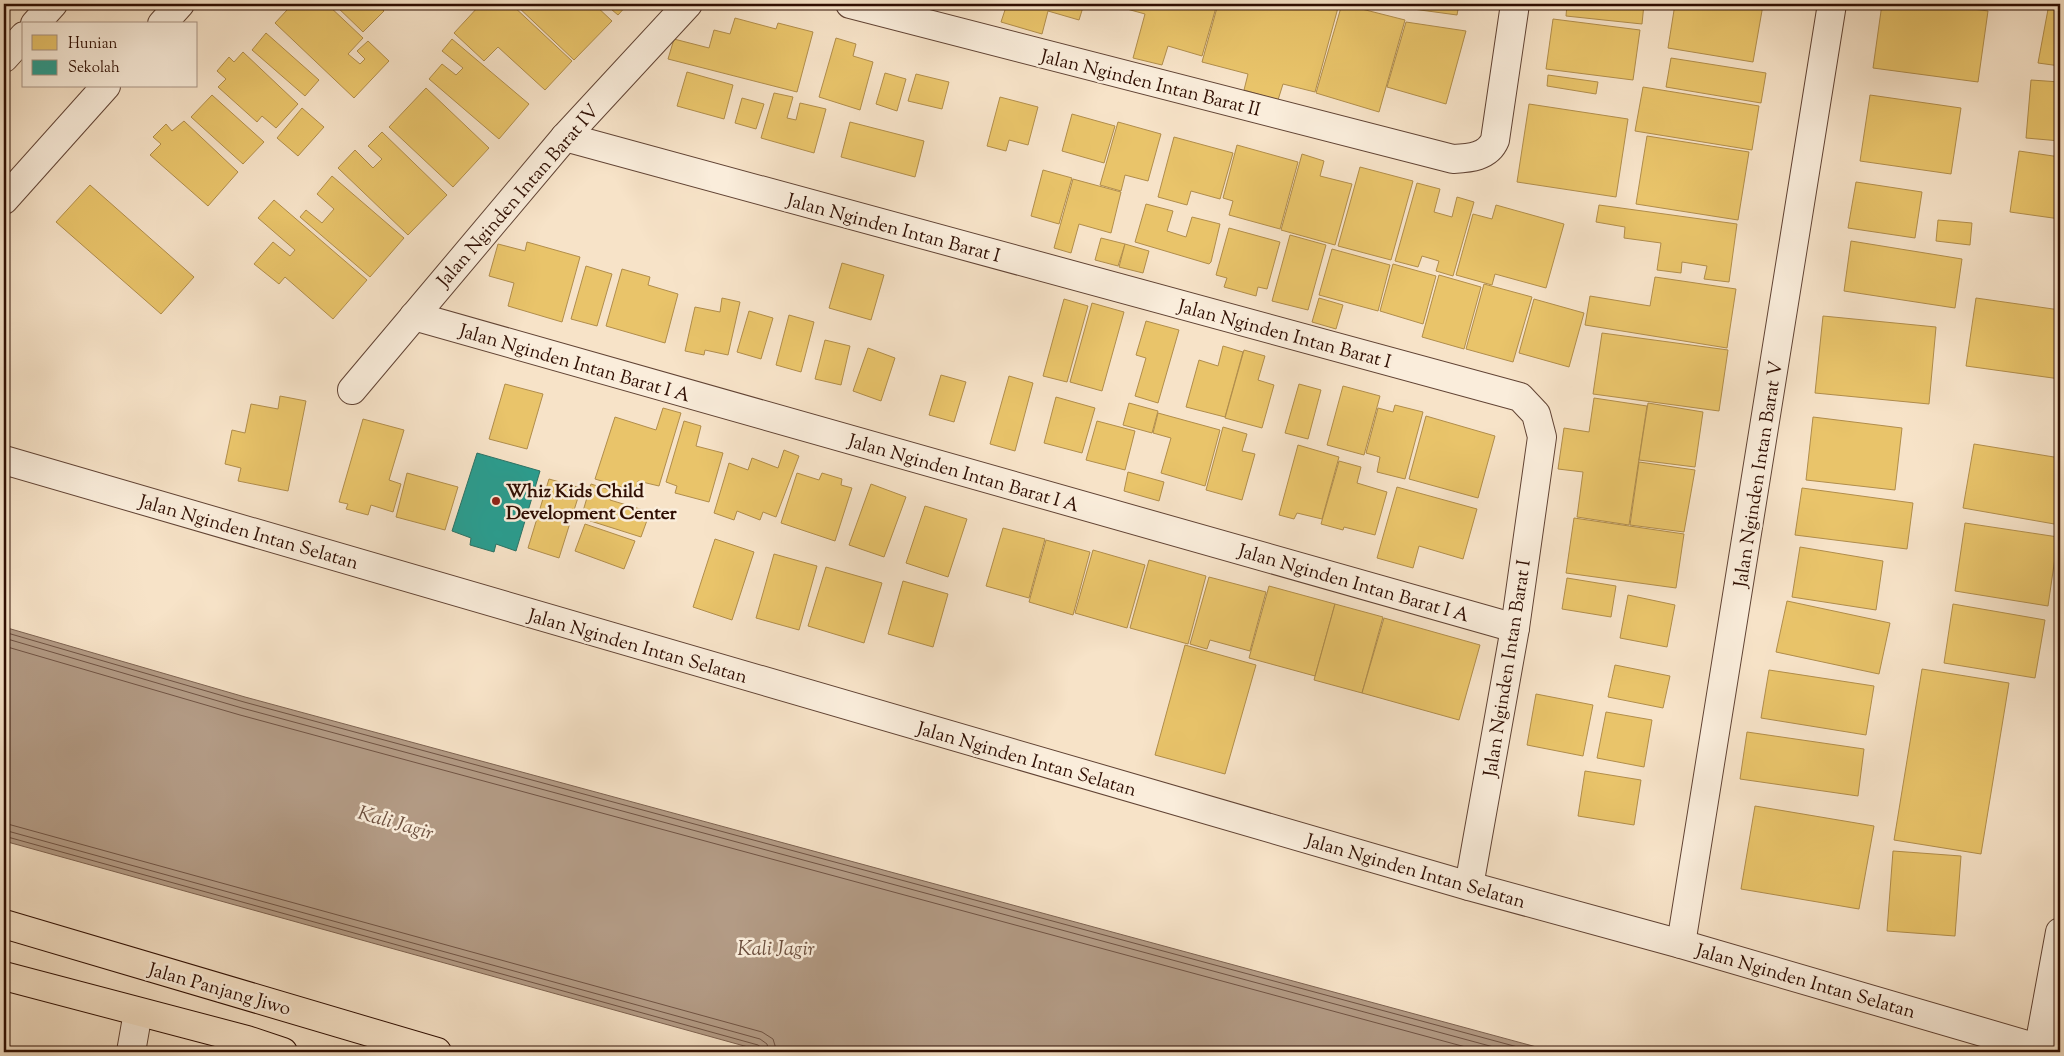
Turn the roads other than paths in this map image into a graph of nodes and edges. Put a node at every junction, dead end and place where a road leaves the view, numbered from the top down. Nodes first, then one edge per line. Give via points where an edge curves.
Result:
1 (53, 4) edge
2 (180, 4) edge
3 (688, 4) edge
4 (850, 4) edge
5 (1515, 4) edge
6 (1832, 4) edge
7 (37, 22) edge
8 (164, 22) edge
9 (22, 38) edge
10 (4, 58) edge
11 (104, 88) edge
12 (565, 137) junction
13 (4, 200) edge
14 (414, 316) junction
15 (352, 390) dead end
16 (4, 460) edge
17 (1515, 628) junction
18 (1469, 886) junction
19 (4, 924) edge
20 (2060, 932) edge
21 (1681, 944) junction
22 (4, 976) edge
23 (138, 1012) junction
24 (357, 1040) edge
25 (246, 1046) edge
26 (2042, 1051) edge
27 (131, 1052) edge
28 (283, 1052) edge
29 (437, 1052) edge

1 - 7 street
2 - 8 street
3 - 12 street, Jalan Nginden Intan Barat IV
4 - 5 street, Jalan Nginden Intan Barat II via 1453,159 1485,153 1495,140
6 - 21 street, Jalan Nginden Intan Barat V
9 - 10 street
11 - 13 street
12 - 14 street, Jalan Nginden Intan Barat IV
12 - 17 street, Jalan Nginden Intan Barat I via 1520,397 1536,414 1542,437
14 - 15 street, Jalan Nginden Intan Barat IV
14 - 17 street, Jalan Nginden Intan Barat I A
16 - 18 street, Jalan Nginden Intan Selatan
17 - 18 street, Jalan Nginden Intan Barat I
18 - 21 street, Jalan Nginden Intan Selatan
19 - 24 main road, Jalan Panjang Jiwo
20 - 26 street
21 - 26 street, Jalan Nginden Intan Selatan
22 - 23 main road
23 - 25 main road
23 - 27 street
24 - 29 main road, Jalan Panjang Jiwo
25 - 28 main road

